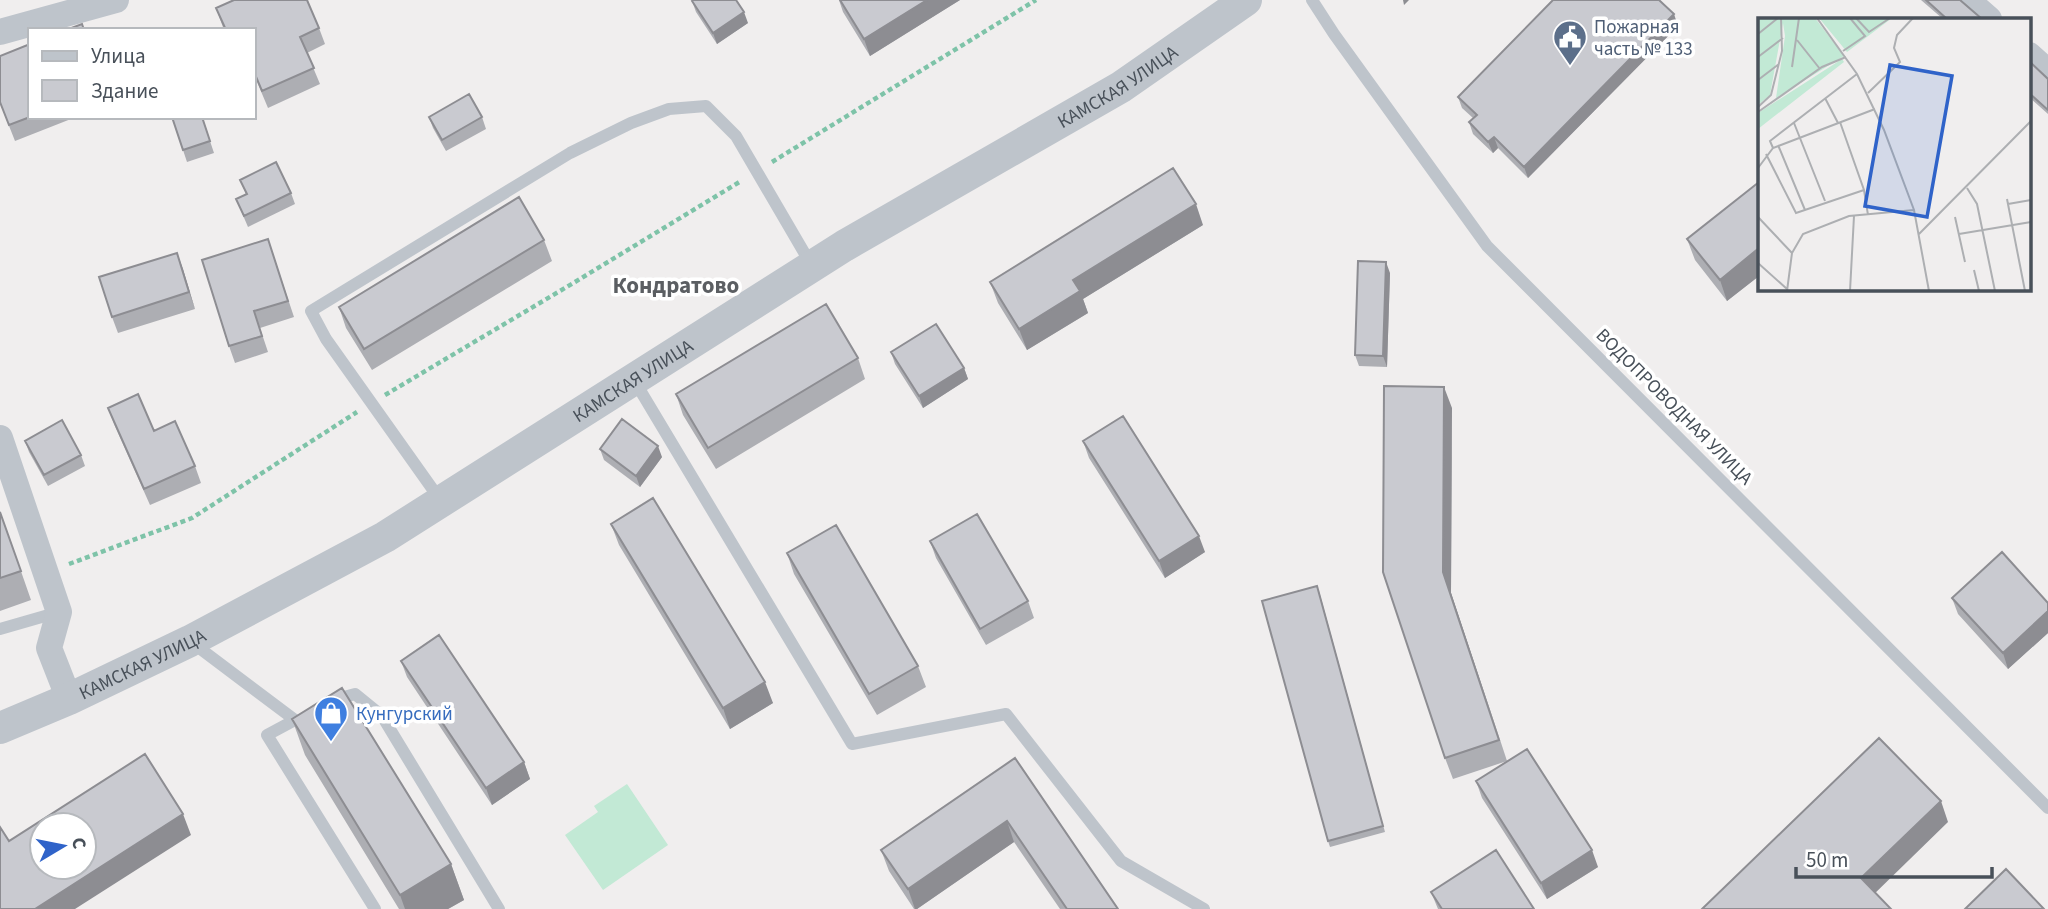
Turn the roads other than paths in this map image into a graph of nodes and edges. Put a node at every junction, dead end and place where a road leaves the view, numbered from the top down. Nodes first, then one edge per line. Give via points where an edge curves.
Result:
1 (116, 0) edge
2 (1246, 0) edge
3 (1312, 0) edge
4 (1967, 0) edge
5 (1988, 18) edge
6 (0, 32) edge
7 (2030, 56) edge
8 (2048, 72) edge
9 (812, 266) junction
10 (634, 380) junction
11 (0, 438) edge
12 (442, 502) junction
13 (59, 612) junction
14 (0, 629) edge
15 (190, 641) junction
16 (69, 699) junction
17 (306, 714) junction
18 (0, 728) edge
19 (2048, 808) edge
20 (375, 909) edge
21 (499, 909) edge
22 (1204, 909) edge

1 - 6 street
2 - 9 street, КАМСКАЯ УЛИЦА via 1121,87
3 - 19 lane, ВОДОПРОВОДНАЯ УЛИЦА via 1487,246
4 - 5 street
7 - 8 street
9 - 10 street, КАМСКАЯ УЛИЦА
9 - 12 lane via 736,136 706,106 668,109 570,153 311,311
10 - 12 street, КАМСКАЯ УЛИЦА
10 - 22 lane via 852,744 1006,714 1121,861
11 - 13 street
12 - 15 street, КАМСКАЯ УЛИЦА
13 - 14 lane
13 - 16 street via 49,648
15 - 16 street, КАМСКАЯ УЛИЦА
15 - 17 lane
16 - 18 street, КАМСКАЯ УЛИЦА
17 - 20 lane via 267,736
17 - 21 lane via 355,694 382,716

